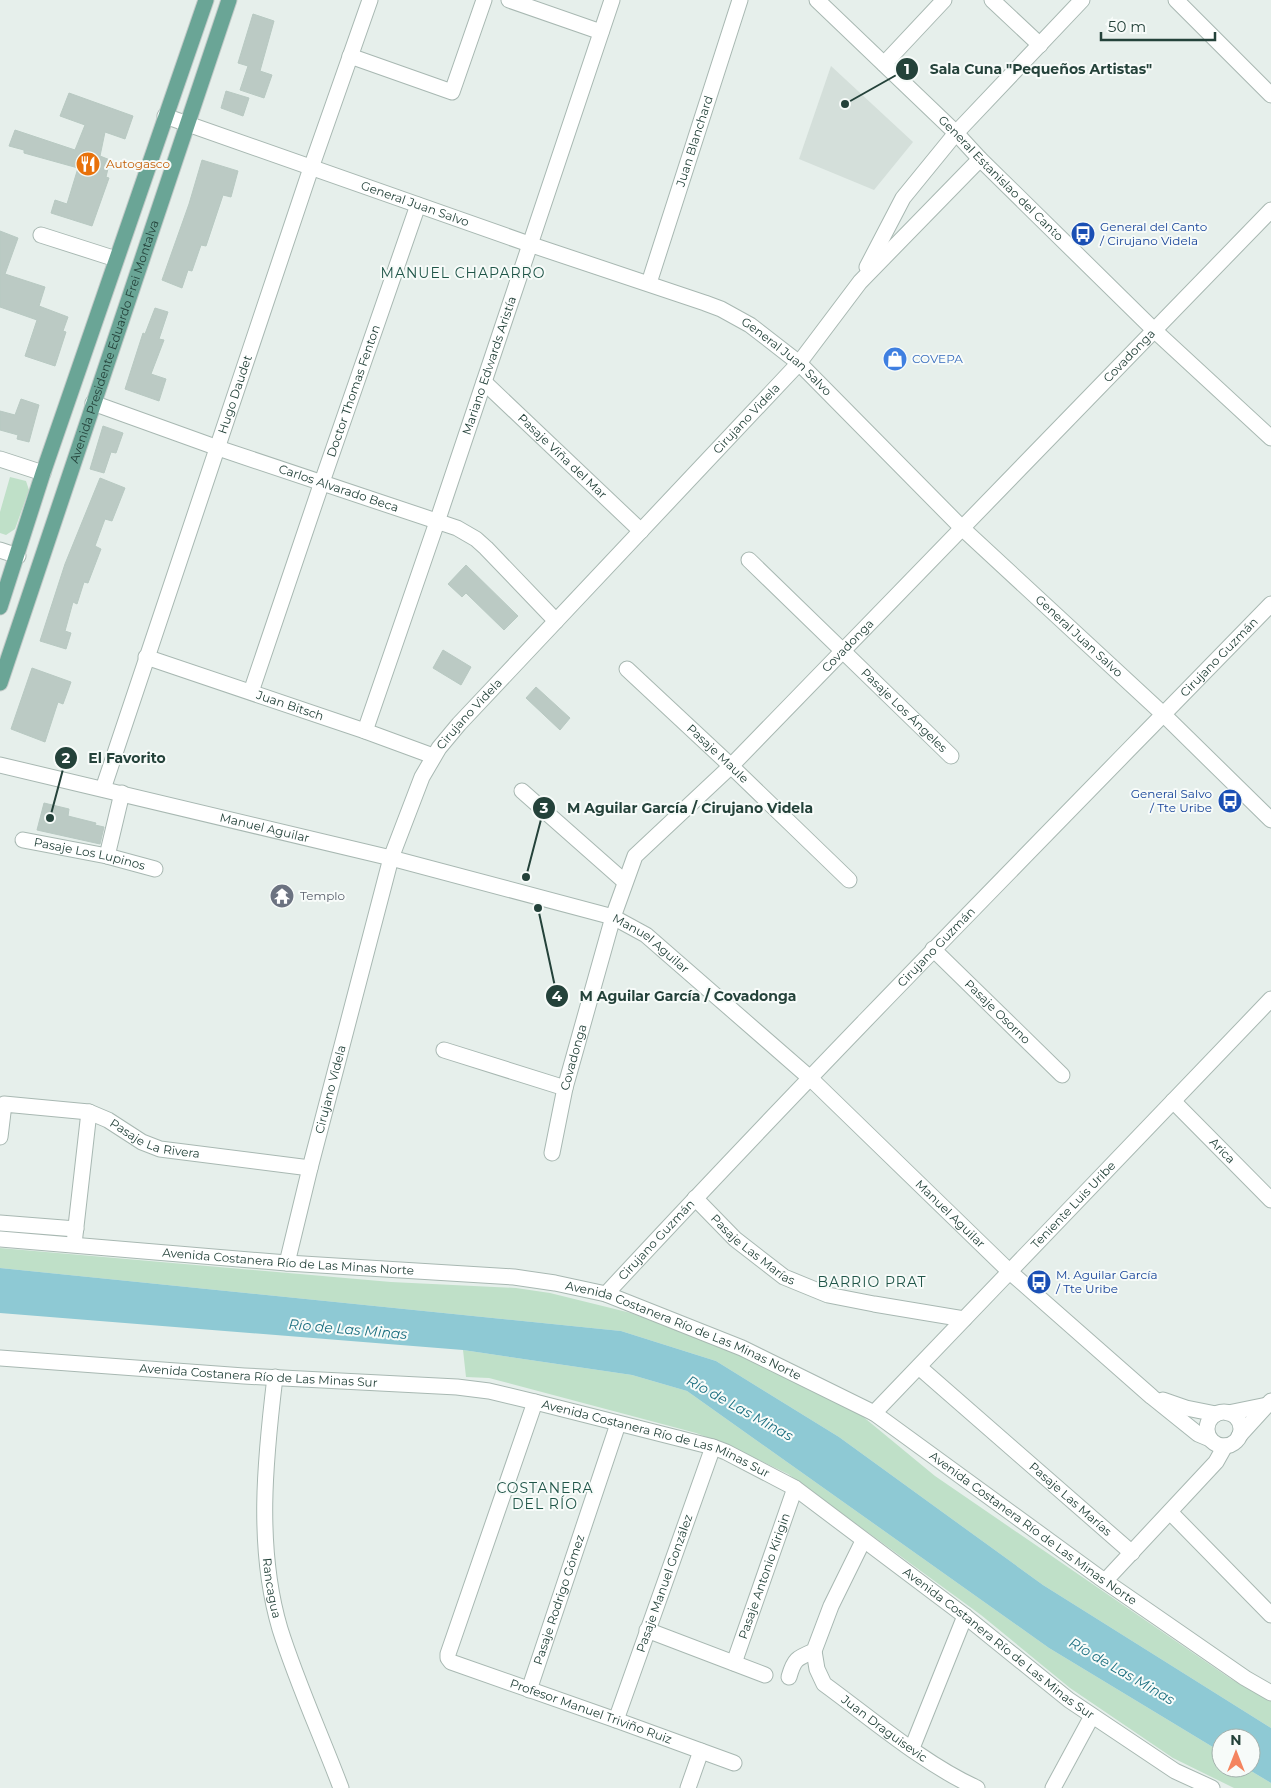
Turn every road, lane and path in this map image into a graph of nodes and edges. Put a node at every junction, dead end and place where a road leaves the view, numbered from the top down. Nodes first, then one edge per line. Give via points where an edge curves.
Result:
1 (206, 0) edge
2 (229, 0) edge
3 (370, 0) edge
4 (484, 0) edge
5 (509, 0) edge
6 (612, 0) edge
7 (740, 0) edge
8 (818, 0) edge
9 (944, 0) edge
10 (992, 0) edge
11 (1082, 0) edge
12 (1176, 0) edge
13 (601, 32) junction
14 (1040, 45) junction
15 (350, 56) junction
16 (884, 64) junction
17 (1271, 96) edge
18 (165, 116) junction
19 (187, 123) junction
20 (956, 133) junction
21 (980, 159) junction
22 (311, 168) junction
23 (418, 205) junction
24 (1271, 210) edge
25 (41, 235) dead end
26 (529, 244) junction
27 (116, 259) junction
28 (860, 282) junction
29 (649, 283) junction
30 (1154, 330) junction
31 (799, 363) junction
32 (484, 382) junction
33 (93, 403) junction
34 (1271, 438) edge
35 (218, 448) junction
36 (0, 459) edge
37 (43, 473) junction
38 (322, 482) junction
39 (437, 522) junction
40 (962, 528) junction
41 (641, 531) junction
42 (0, 550) edge
43 (18, 556) junction
44 (749, 560) dead end
45 (1271, 604) edge
46 (0, 607) edge
47 (556, 620) junction
48 (842, 651) junction
49 (146, 656) junction
50 (627, 670) dead end
51 (0, 683) edge
52 (252, 692) junction
53 (1163, 714) junction
54 (365, 731) junction
55 (433, 756) junction
56 (950, 756) dead end
57 (0, 765) edge
58 (730, 766) junction
59 (103, 789) junction
60 (522, 791) dead end
61 (122, 794) junction
62 (1271, 820) edge
63 (23, 840) dead end
64 (107, 856) junction
65 (390, 858) junction
66 (155, 868) dead end
67 (849, 880) dead end
68 (626, 882) junction
69 (613, 917) junction
70 (933, 950) junction
71 (1271, 999) edge
72 (444, 1050) dead end
73 (1062, 1075) dead end
74 (810, 1078) junction
75 (565, 1088) junction
76 (1173, 1101) junction
77 (89, 1112) junction
78 (0, 1138) edge
79 (552, 1153) dead end
80 (310, 1168) junction
81 (695, 1198) junction
82 (1271, 1200) edge
83 (0, 1222) edge
84 (75, 1237) junction
85 (0, 1239) edge
86 (286, 1263) junction
87 (1010, 1272) junction
88 (606, 1294) junction
89 (964, 1319) junction
90 (0, 1358) edge
91 (919, 1367) junction
92 (275, 1377) junction
93 (1152, 1396) junction
94 (535, 1402) junction
95 (1270, 1405) edge
96 (874, 1413) junction
97 (1222, 1413) junction
98 (618, 1424) junction
99 (1239, 1436) junction
100 (1210, 1439) junction
101 (1225, 1446) junction
102 (713, 1447) junction
103 (795, 1488) junction
104 (1170, 1512) junction
105 (863, 1541) junction
106 (1132, 1553) junction
107 (1105, 1581) junction
108 (1271, 1615) edge
109 (964, 1616) junction
110 (647, 1630) junction
111 (814, 1651) junction
112 (734, 1663) junction
113 (764, 1675) dead end
114 (789, 1677) dead end
115 (529, 1690) junction
116 (1271, 1693) edge
117 (1092, 1716) junction
118 (616, 1720) junction
119 (912, 1748) junction
120 (701, 1751) junction
121 (734, 1763) dead end
122 (962, 1783) edge
123 (341, 1788) edge
124 (688, 1788) edge
125 (978, 1788) edge
126 (1053, 1788) edge
127 (1212, 1788) edge

1 - 18 main road, Avenida Presidente Eduardo Frei Montalva
2 - 19 main road, Avenida Presidente Eduardo Frei Montalva
3 - 15 street, Hugo Daudet
4 - 15 street via 452,92
5 - 13 street
6 - 13 street, Mariano Edwards Aristía
7 - 29 street, Juan Blanchard
8 - 16 street, General Estanislao del Canto
9 - 16 street
10 - 14 street
11 - 14 street, Cirujano Videla
12 - 17 street
13 - 26 street, Mariano Edwards Aristía
14 - 20 street, Cirujano Videla
15 - 22 street, Hugo Daudet
16 - 20 street, General Estanislao del Canto
18 - 19 street, General Juan Salvo
18 - 27 main road, Avenida Presidente Eduardo Frei Montalva
19 - 22 street, General Juan Salvo
19 - 33 main road, Avenida Presidente Eduardo Frei Montalva
20 - 21 street, General Estanislao del Canto
20 - 28 street, Cirujano Videla via 903,198
21 - 28 street, Cirujano Videla
21 - 30 street, General Estanislao del Canto
22 - 23 street, General Juan Salvo
22 - 35 street, Hugo Daudet
23 - 26 street, General Juan Salvo
23 - 38 street, Doctor Thomas Fenton
24 - 30 street, Covadonga
25 - 27 street
26 - 29 street, General Juan Salvo
26 - 32 street, Mariano Edwards Aristía
27 - 37 main road, Avenida Presidente Eduardo Frei Montalva
28 - 31 street, Cirujano Videla
29 - 31 street, General Juan Salvo via 705,302 737,318
30 - 34 street, General Estanislao del Canto
30 - 40 street, Covadonga
31 - 40 street, General Juan Salvo
31 - 41 street, Cirujano Videla
32 - 39 street, Mariano Edwards Aristía
32 - 41 street, Pasaje Viña del Mar
33 - 35 street, Carlos Alvarado Beca
33 - 51 main road, Avenida Presidente Eduardo Frei Montalva
35 - 38 street, Carlos Alvarado Beca
35 - 49 street, Hugo Daudet
36 - 37 street
37 - 43 main road, Avenida Presidente Eduardo Frei Montalva
38 - 39 street, Carlos Alvarado Beca
38 - 52 street, Doctor Thomas Fenton
39 - 47 street, Carlos Alvarado Beca via 476,539
39 - 54 street, Mariano Edwards Aristía
40 - 48 street, Covadonga
40 - 53 street, General Juan Salvo
41 - 47 street, Cirujano Videla
42 - 43 street
43 - 46 main road, Avenida Presidente Eduardo Frei Montalva
44 - 48 street, Pasaje Los Ángeles
45 - 53 street, Cirujano Guzmán
47 - 55 street, Cirujano Videla
48 - 56 street, Pasaje Los Ángeles
48 - 58 street, Covadonga
49 - 52 street, Juan Bitsch
49 - 59 street, Hugo Daudet
50 - 58 street, Pasaje Maule
52 - 54 street, Juan Bitsch
53 - 62 street, General Juan Salvo
53 - 70 street, Cirujano Guzmán
54 - 55 street, Juan Bitsch
55 - 65 street, Cirujano Videla
57 - 59 street, Manuel Aguilar
58 - 67 street, Pasaje Maule
58 - 68 street, Covadonga via 635,856
59 - 61 street, Manuel Aguilar
60 - 68 street
61 - 64 street
61 - 65 street, Manuel Aguilar
63 - 64 street, Pasaje Los Lupinos
64 - 66 street, Pasaje Los Lupinos
65 - 69 street, Manuel Aguilar
65 - 80 street, Cirujano Videla
68 - 69 street, Covadonga
69 - 74 street, Manuel Aguilar via 646,935
69 - 75 street, Covadonga
70 - 73 street, Pasaje Osorno
70 - 74 street, Cirujano Guzmán
71 - 76 street, Teniente Luis Uribe
72 - 75 street
74 - 81 street, Cirujano Guzmán
74 - 87 street, Manuel Aguilar
75 - 79 street, Covadonga
76 - 82 street, Arica
76 - 87 street, Teniente Luis Uribe
77 - 78 street, Pasaje La Rivera via 4,1104
77 - 80 street, Pasaje La Rivera via 142,1142 160,1148
77 - 84 street
80 - 86 street, Cirujano Videla
81 - 88 street, Cirujano Guzmán
81 - 89 street, Pasaje Las Marías via 735,1239 784,1277 828,1295
83 - 84 street
84 - 85 street, Avenida Costanera Río de Las Minas Norte
84 - 86 street, Avenida Costanera Río de Las Minas Norte
86 - 88 street, Avenida Costanera Río de Las Minas Norte via 514,1277
87 - 89 street, Teniente Luis Uribe
87 - 93 street, Manuel Aguilar
88 - 96 street, Avenida Costanera Río de Las Minas Norte via 742,1348
89 - 91 street, Teniente Luis Uribe
90 - 92 street, Avenida Costanera Río de Las Minas Sur
91 - 96 street, Teniente Luis Uribe
91 - 106 street, Pasaje Las Marías
92 - 94 street, Avenida Costanera Río de Las Minas Sur via 457,1387
92 - 123 street, Rancagua via 267,1441 265,1508 271,1589 289,1654
93 - 97 street, Manuel Aguilar via 1186,1408
93 - 100 street, Manuel Aguilar via 1198,1434
94 - 98 street, Avenida Costanera Río de Las Minas Sur
94 - 115 street, Profesor Manuel Triviño Ruiz via 448,1654 451,1662
95 - 97 street
95 - 99 street
96 - 107 street, Avenida Costanera Río de Las Minas Norte
97 - 99 street via 1234,1415 1240,1425
97 - 100 street via 1208,1422
98 - 102 street, Avenida Costanera Río de Las Minas Sur
98 - 115 street, Pasaje Rodrigo Gómez
99 - 101 street via 1231,1445
100 - 101 street via 1219,1446
101 - 104 street via 1216,1462
102 - 103 street, Avenida Costanera Río de Las Minas Sur
102 - 110 street, Pasaje Manuel González
103 - 105 street, Avenida Costanera Río de Las Minas Sur
103 - 112 street, Pasaje Antonio Kirigin
104 - 106 street
104 - 108 street
105 - 109 street, Avenida Costanera Río de Las Minas Sur
105 - 111 street via 831,1606
106 - 107 street
107 - 116 street, Avenida Costanera Río de Las Minas Norte
109 - 117 street, Avenida Costanera Río de Las Minas Sur
109 - 119 street
110 - 112 street
110 - 118 street, Pasaje Manuel González
111 - 114 street via 797,1658
111 - 119 street, Juan Draguisevic via 824,1684
112 - 113 street
115 - 118 street, Profesor Manuel Triviño Ruiz
117 - 126 street
117 - 127 street, Avenida Costanera Río de Las Minas Sur via 1175,1771
118 - 120 street, Profesor Manuel Triviño Ruiz
119 - 122 street, Juan Draguisevic
120 - 121 street, Profesor Manuel Triviño Ruiz
120 - 124 street
122 - 125 street, Juan Draguisevic

